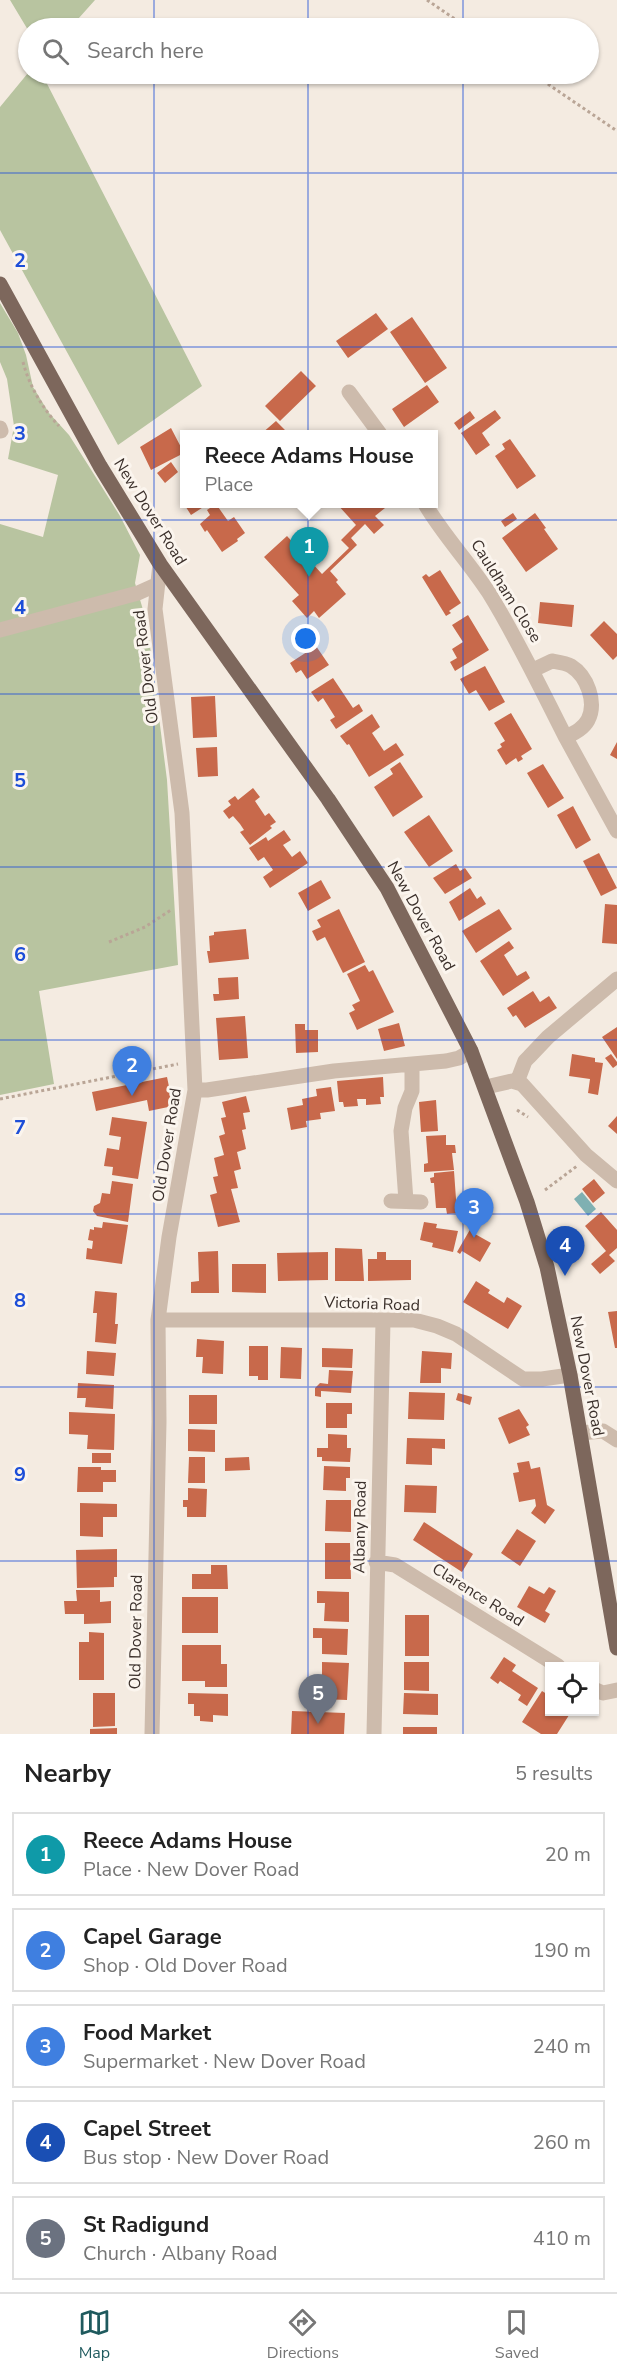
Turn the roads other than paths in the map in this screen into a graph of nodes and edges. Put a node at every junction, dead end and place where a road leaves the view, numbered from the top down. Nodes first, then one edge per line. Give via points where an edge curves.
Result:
1 (0, 284) edge
2 (349, 392) dead end
3 (376, 430) edge
4 (427, 508) edge
5 (160, 564) junction
6 (158, 584) junction
7 (0, 630) edge
8 (533, 670) junction
9 (566, 737) junction
10 (617, 831) edge
11 (617, 979) edge
12 (471, 1051) junction
13 (412, 1064) junction
14 (517, 1082) junction
15 (486, 1087) junction
16 (195, 1090) junction
17 (617, 1181) edge
18 (406, 1201) dead end
19 (158, 1320) junction
20 (382, 1321) junction
21 (570, 1375) junction
22 (580, 1433) junction
23 (617, 1440) edge
24 (376, 1562) junction
25 (617, 1648) edge
26 (552, 1662) edge
27 (617, 1690) edge
28 (599, 1691) edge
29 (152, 1734) edge
30 (374, 1734) edge

1 - 5 main road, New Dover Road via 100,466
2 - 3 street
4 - 8 street, Cauldham Close via 489,593
5 - 6 street, Old Dover Road
5 - 12 main road, New Dover Road via 358,843 391,895
6 - 7 street via 138,593
6 - 16 street, Old Dover Road via 155,609 182,813
8 - 9 street, Cauldham Close
8 - 9 street, Cauldham Close via 552,661 570,665 584,678 591,693 588,720 579,731
9 - 10 street, Cauldham Close
11 - 14 street via 548,1037 525,1061
12 - 13 street via 453,1060
12 - 15 main road, New Dover Road
13 - 16 street
13 - 18 street via 412,1091 401,1131
14 - 15 street
14 - 17 street via 586,1155
15 - 21 main road, New Dover Road via 547,1268
16 - 19 street, Old Dover Road
19 - 20 street, Victoria Road
19 - 29 street, Old Dover Road
20 - 21 street, Victoria Road via 414,1320 447,1330 523,1379
20 - 24 street, Albany Road
21 - 22 main road, New Dover Road
22 - 23 street via 603,1431
22 - 25 main road, New Dover Road
24 - 26 street, Clarence Road via 395,1565
24 - 30 street, Albany Road
27 - 28 street

